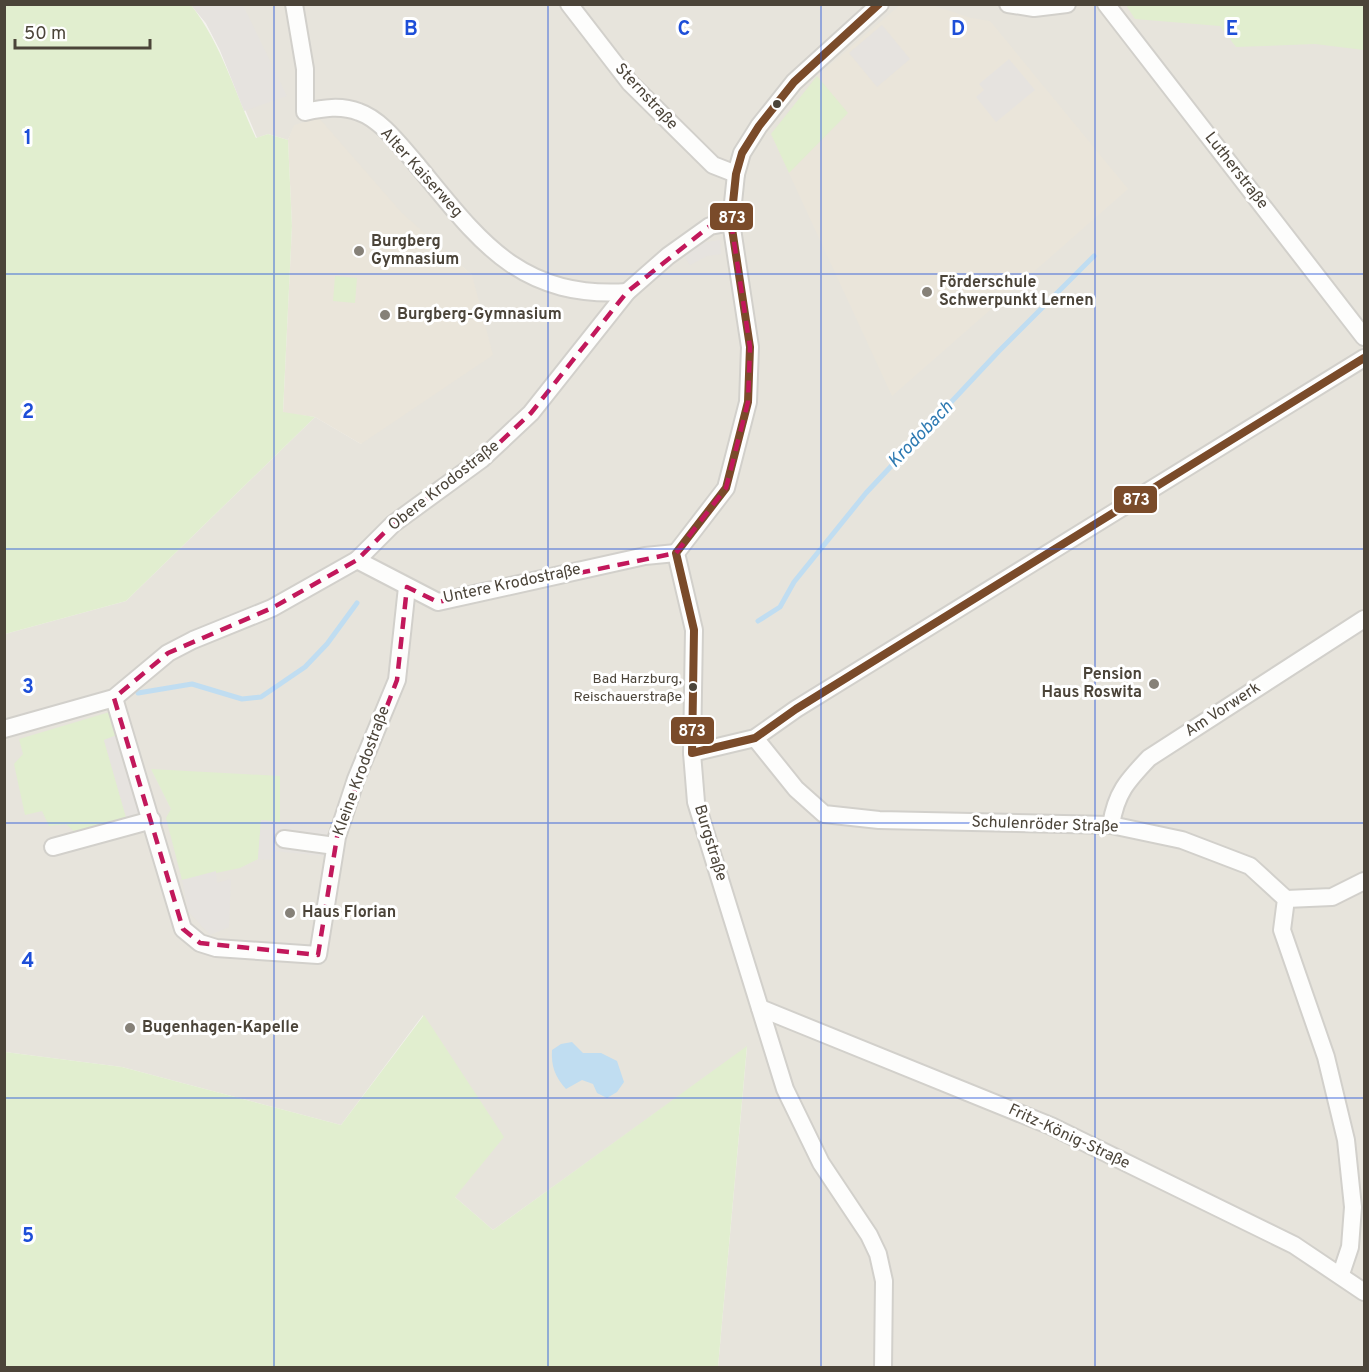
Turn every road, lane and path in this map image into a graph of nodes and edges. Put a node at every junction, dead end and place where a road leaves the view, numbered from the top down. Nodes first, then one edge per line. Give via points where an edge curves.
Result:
1 (294, 4) edge
2 (569, 4) edge
3 (880, 4) edge
4 (1008, 4) edge
5 (1067, 4) edge
6 (1106, 4) edge
7 (736, 174) junction
8 (731, 222) junction
9 (627, 292) junction
10 (1365, 337) edge
11 (1365, 358) edge
12 (676, 553) junction
13 (357, 560) junction
14 (407, 587) junction
15 (1365, 619) edge
16 (114, 698) junction
17 (4, 729) edge
18 (755, 738) junction
19 (692, 753) junction
20 (152, 820) junction
21 (1111, 825) junction
22 (284, 839) dead end
23 (335, 846) junction
24 (53, 848) dead end
25 (1365, 882) edge
26 (1286, 899) junction
27 (760, 1008) junction
28 (1341, 1274) junction
29 (1365, 1292) edge
30 (883, 1368) edge

1 - 9 street, Alter Kaiserweg via 305,69 305,112 343,108 361,112 376,123 399,144 482,241 513,267 538,280 578,292
2 - 7 street, Sternstraße via 630,83 713,165
3 - 7 street via 794,82 742,153
4 - 5 street via 1034,8
6 - 10 street, Lutherstraße
7 - 8 street
8 - 9 street, Obere Krodostraße via 710,226
8 - 12 street via 750,347 748,402 726,488
9 - 13 street, Obere Krodostraße via 531,413 482,459 393,524
11 - 18 street
12 - 14 street, Untere Krodostraße via 645,556 438,602
12 - 19 street, Burgstraße via 694,630
13 - 14 street, Untere Krodostraße
13 - 16 street, Obere Krodostraße via 272,608 168,653
14 - 23 street, Kleine Krodostraße via 397,680 356,779
15 - 21 street, Am Vorwerk via 1149,758 1125,783 1114,806
16 - 17 street, Obere Krodostraße
16 - 20 street
18 - 19 street
18 - 21 street, Schulenröder Straße via 796,789 824,814 879,820
19 - 27 street, Burgstraße via 696,802
20 - 23 street, Kleine Krodostraße via 183,929 200,944 216,948 318,955
20 - 24 street
21 - 26 street, Schulenröder Straße via 1182,840 1250,866
22 - 23 street
25 - 26 street via 1332,897
26 - 28 street via 1282,930 1326,1057 1346,1140 1353,1208 1350,1247
27 - 28 street, Fritz-König-Straße via 1051,1126 1294,1245
27 - 30 street, Burgstraße via 785,1089 821,1163 878,1254 885,1281
28 - 29 street, Fritz-König-Straße

